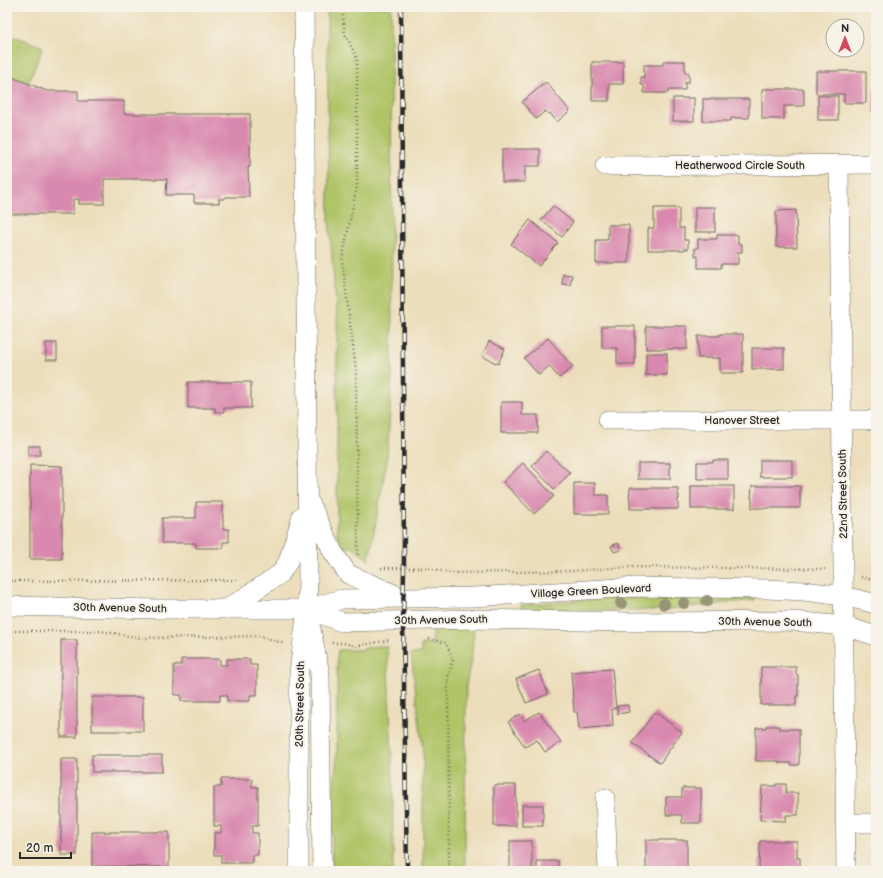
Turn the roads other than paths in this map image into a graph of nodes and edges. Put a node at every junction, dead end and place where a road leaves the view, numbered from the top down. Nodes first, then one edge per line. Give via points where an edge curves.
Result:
1 (304, 7) edge
2 (876, 164) edge
3 (839, 165) junction
4 (605, 166) dead end
5 (608, 420) dead end
6 (842, 420) junction
7 (876, 420) edge
8 (308, 497) junction
9 (844, 596) junction
10 (403, 598) junction
11 (876, 604) edge
12 (7, 606) edge
13 (227, 609) junction
14 (307, 609) junction
15 (844, 626) junction
16 (876, 636) edge
17 (605, 798) dead end
18 (846, 823) junction
19 (876, 823) edge
20 (299, 871) edge
21 (322, 871) edge
22 (608, 871) edge
23 (846, 871) edge

1 - 8 street
2 - 3 street, Heatherwood Circle South
3 - 4 street, Heatherwood Circle South
3 - 6 street, 22nd Street South
5 - 6 street, Hanover Street
6 - 7 street, Hanover Street
6 - 9 street, 22nd Street South
8 - 10 street via 333,552 348,574
8 - 13 street via 288,562 280,574
8 - 14 street
9 - 10 street, Village Green Boulevard via 767,589 635,587 474,597
9 - 11 street, Village Green Boulevard
9 - 15 street, 22nd Street South
10 - 14 street, Village Green Boulevard via 342,599
12 - 13 street, 30th Avenue South
13 - 14 street, 30th Avenue South
14 - 15 street, 30th Avenue South via 342,622 476,619 631,622 753,620
14 - 20 street, 20th Street South via 299,672
14 - 21 street, 20th Street South via 320,674
15 - 16 street, 30th Avenue South
15 - 18 street, 22nd Street South
17 - 22 street
18 - 19 street
18 - 23 street, 22nd Street South

